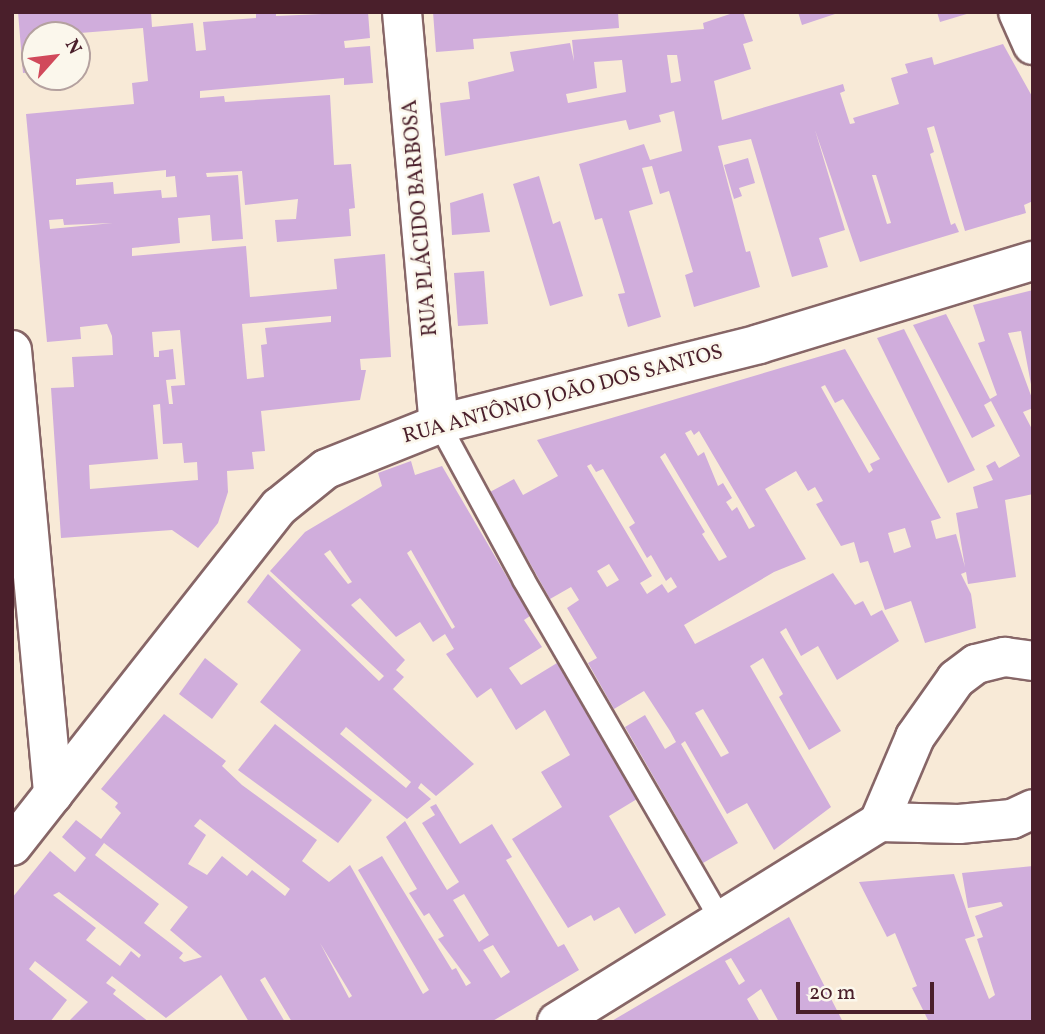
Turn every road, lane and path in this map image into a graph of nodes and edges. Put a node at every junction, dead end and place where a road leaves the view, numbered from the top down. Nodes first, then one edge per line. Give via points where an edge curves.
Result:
1 (402, 12) edge
2 (1018, 12) edge
3 (1033, 45) edge
4 (1033, 261) edge
5 (12, 350) edge
6 (439, 424) junction
7 (1033, 661) edge
8 (53, 794) junction
9 (1033, 809) edge
10 (879, 822) junction
11 (12, 846) edge
12 (723, 922) junction
13 (557, 1022) edge

1 - 6 street, RUA PLÁCIDO BARBOSA
2 - 3 street
4 - 6 street, RUA ANTÔNIO JOÃO DOS SANTOS via 759,344
5 - 8 street
6 - 8 street, RUA ANTÔNIO JOÃO DOS SANTOS via 326,469 286,500
6 - 12 lane via 523,579
7 - 10 street via 1005,657 976,664 956,679 915,737
8 - 11 street, RUA ANTÔNIO JOÃO DOS SANTOS
9 - 10 street via 1012,819 959,824
10 - 12 street
12 - 13 street

